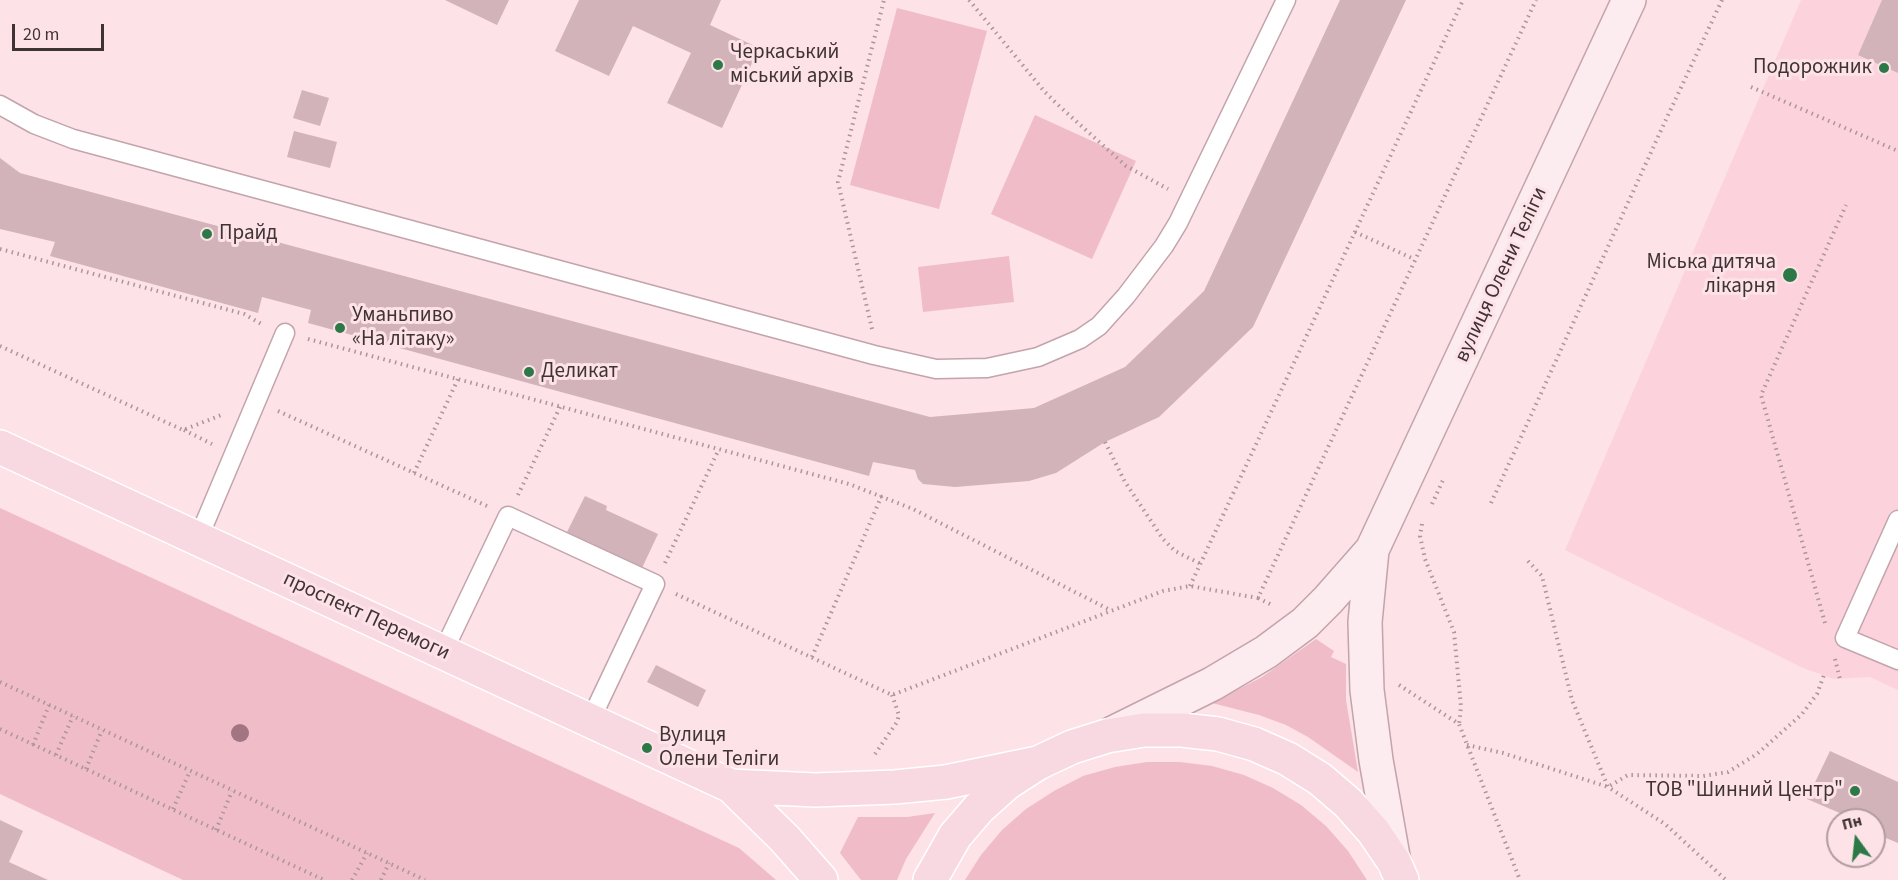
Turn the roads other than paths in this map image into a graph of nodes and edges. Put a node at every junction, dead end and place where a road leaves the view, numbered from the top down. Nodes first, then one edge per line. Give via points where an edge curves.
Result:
1 (1286, 0) edge
2 (1629, 0) edge
3 (0, 105) edge
4 (285, 333) road end
5 (0, 447) edge
6 (1898, 520) edge
7 (198, 539) junction
8 (1372, 549) junction
9 (443, 652) junction
10 (1898, 660) edge
11 (590, 721) junction
12 (1107, 736) junction
13 (1038, 763) junction
14 (731, 786) junction
15 (1398, 871) edge
16 (821, 880) edge
17 (930, 880) edge

1 - 3 lane via 1190,199 1146,272 1099,326 1080,339 1038,357 987,368 936,369 874,355 73,139 53,133
2 - 8 street, вулиця Олени Теліги
4 - 7 lane
5 - 7 main road, проспект Перемоги
6 - 10 lane via 1845,638
7 - 9 main road, проспект Перемоги
8 - 12 street, вулиця Олени Теліги via 1305,623 1266,652
8 - 15 street, вулиця Олени Теліги via 1365,622 1366,661 1373,740
9 - 11 main road, проспект Перемоги
9 - 11 lane via 508,516 655,585
11 - 14 main road, проспект Перемоги
12 - 13 main road
12 - 15 main road via 1144,730 1182,730 1254,744 1288,759 1341,797 1373,831
13 - 14 main road, проспект Перемоги via 946,782 895,787 815,790
13 - 17 main road via 979,808 955,836
14 - 16 main road, проспект Перемоги

